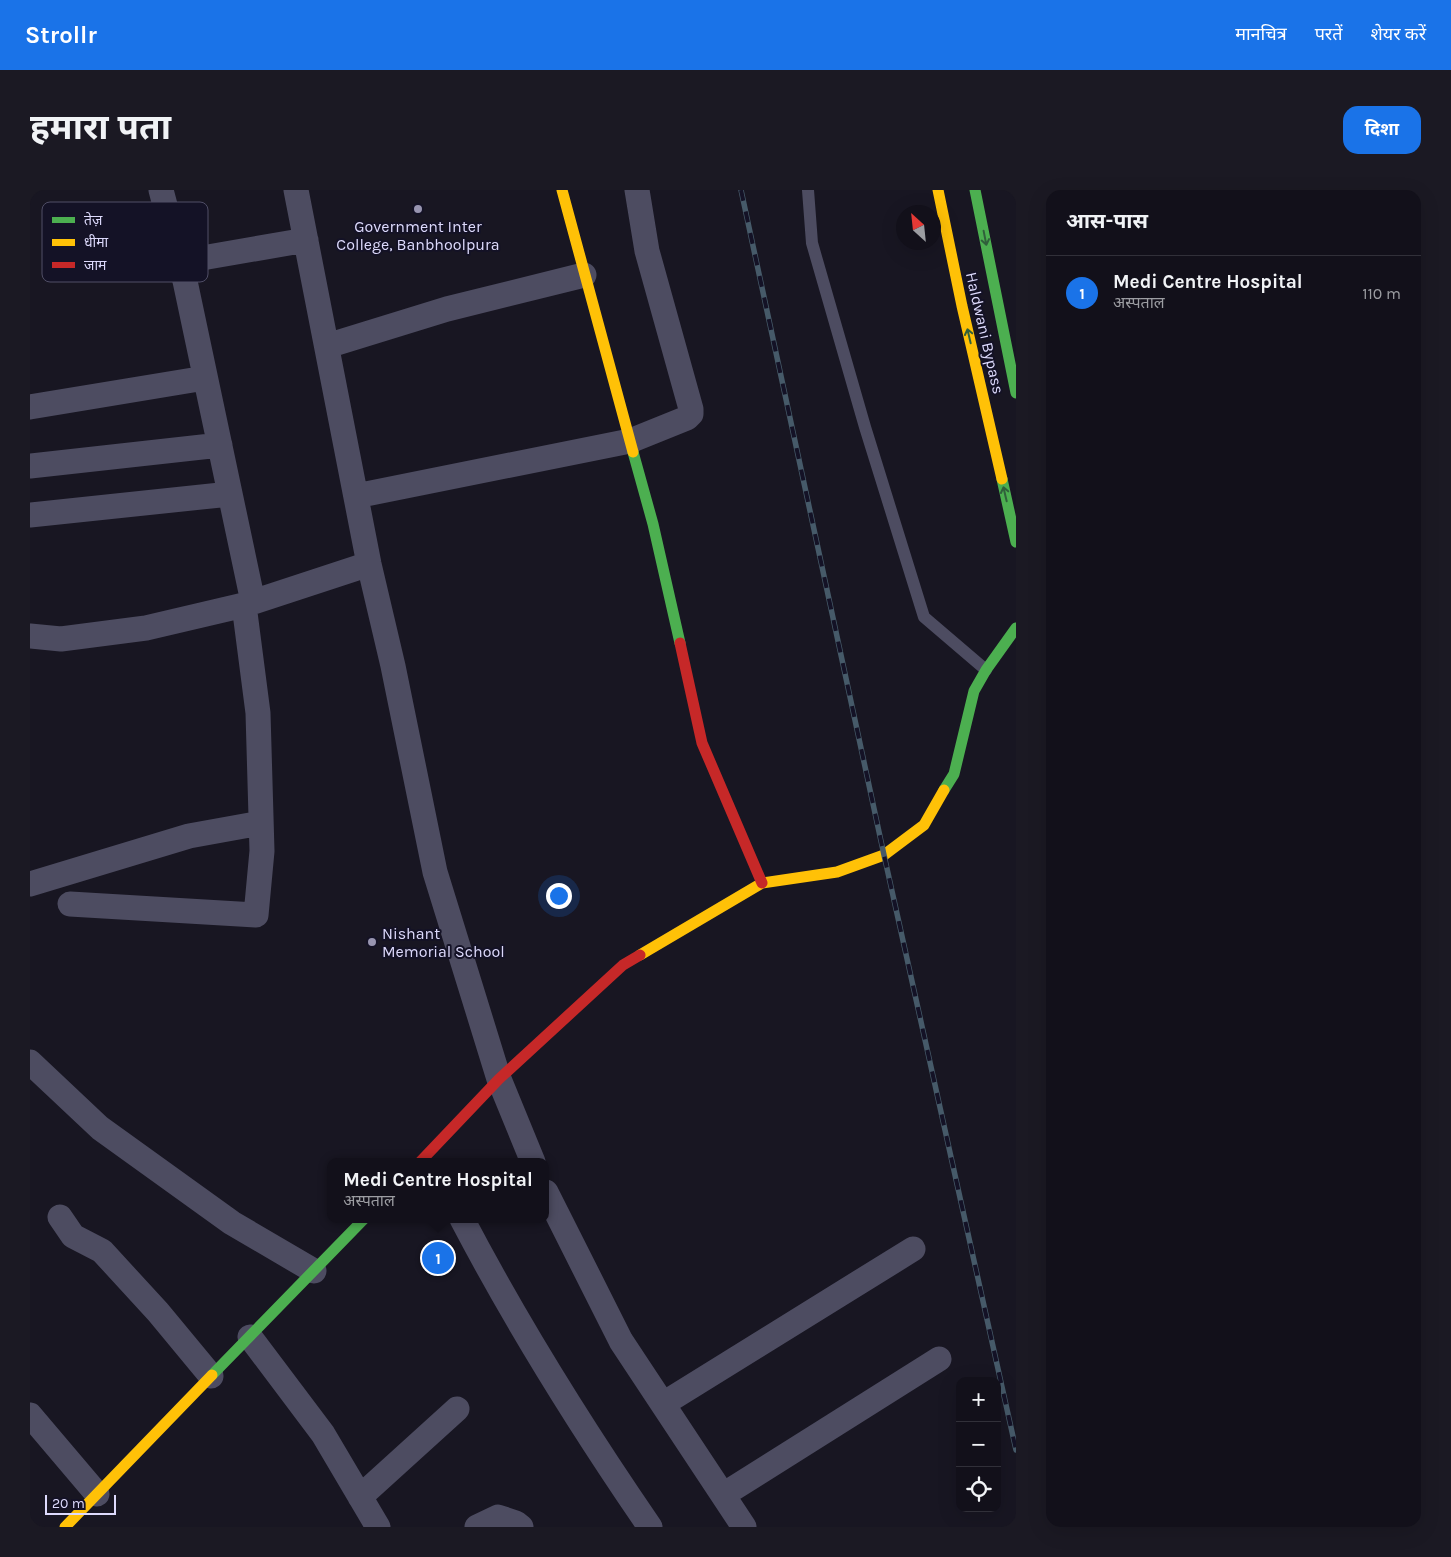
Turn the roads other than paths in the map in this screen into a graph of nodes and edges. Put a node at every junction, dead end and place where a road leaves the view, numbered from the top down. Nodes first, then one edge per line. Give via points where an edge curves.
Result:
1 (296, 190) edge
2 (562, 190) edge
3 (637, 190) edge
4 (808, 190) edge
5 (938, 190) edge
6 (975, 190) edge
7 (306, 240) junction
8 (208, 257) edge
9 (584, 275) junction
10 (184, 282) edge
11 (327, 346) junction
12 (206, 378) junction
13 (1016, 393) edge
14 (30, 407) edge
15 (630, 441) junction
16 (220, 445) junction
17 (30, 466) edge
18 (230, 494) junction
19 (356, 496) junction
20 (30, 515) edge
21 (1016, 542) edge
22 (369, 564) junction
23 (248, 603) junction
24 (1016, 628) edge
25 (30, 636) edge
26 (986, 670) junction
27 (262, 823) junction
28 (762, 883) junction
29 (30, 884) edge
30 (70, 904) dead end
31 (30, 1062) edge
32 (499, 1079) junction
33 (428, 1158) edge
34 (531, 1158) edge
35 (549, 1198) edge
36 (60, 1216) dead end
37 (360, 1223) edge
38 (464, 1223) edge
39 (913, 1249) dead end
40 (314, 1271) junction
41 (250, 1337) junction
42 (939, 1359) dead end
43 (211, 1376) junction
44 (663, 1404) junction
45 (457, 1409) dead end
46 (30, 1415) edge
47 (97, 1494) junction
48 (723, 1495) junction
49 (360, 1497) junction
50 (530, 1525) edge
51 (65, 1527) edge
52 (378, 1527) edge
53 (477, 1527) edge
54 (650, 1527) edge
55 (744, 1527) edge

1 - 7 street
2 - 9 street
3 - 15 street via 647,251 691,414
4 - 26 lane via 812,243 924,617
21 -> 5 street, Haldwani Bypass
6 -> 13 street, Haldwani Bypass
7 - 8 street
7 - 11 street
9 - 11 street via 447,309
9 - 15 street
10 - 12 street
11 - 19 street
12 - 14 street
12 - 16 street
15 - 19 street
15 - 28 street via 653,524 702,743
16 - 17 street
16 - 18 street
18 - 20 street
18 - 23 street
19 - 22 street
22 - 23 street
22 - 32 street via 435,872
23 - 25 street via 146,628 61,639
23 - 27 street via 258,713
24 - 26 street
26 - 28 street via 974,691 954,774 924,825 884,854 837,872
27 - 29 street via 189,836
27 - 30 street via 256,915
28 - 32 street via 623,965
31 - 40 street via 100,1128 232,1223
32 - 33 street
32 - 34 street
35 - 44 street via 621,1341
36 - 43 street via 73,1236 102,1251
37 - 40 street
38 - 54 street via 490,1273 594,1445
39 - 44 street
40 - 41 street
41 - 43 street
41 - 49 street via 323,1434
42 - 48 street
43 - 47 street
44 - 48 street
45 - 49 street
46 - 47 street
47 - 51 street
48 - 55 street
49 - 52 street
50 - 53 street via 498,1517

